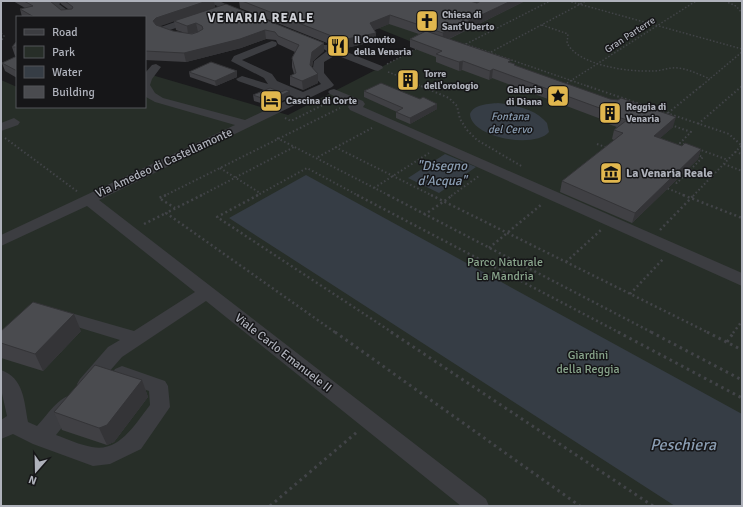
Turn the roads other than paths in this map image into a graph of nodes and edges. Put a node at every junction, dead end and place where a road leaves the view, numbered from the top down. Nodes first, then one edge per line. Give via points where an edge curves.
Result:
1 (60, 1) edge
2 (211, 1) edge
3 (239, 3) dead end
4 (227, 7) junction
5 (69, 16) edge
6 (256, 19) edge
7 (188, 39) edge
8 (313, 42) edge
9 (272, 44) edge
10 (335, 51) junction
11 (156, 67) dead end
12 (378, 68) road end
13 (242, 79) dead end
14 (146, 82) edge
15 (146, 87) edge
16 (330, 91) junction
17 (301, 98) junction
18 (14, 122) dead end
19 (246, 124) junction
20 (1, 127) edge
21 (114, 187) junction
22 (84, 196) junction
23 (1, 241) edge
24 (742, 280) edge
25 (207, 292) junction
26 (38, 309) edge
27 (136, 338) junction
28 (101, 368) junction
29 (1, 378) edge
30 (9, 425) edge
31 (40, 438) junction
32 (478, 506) edge

1 - 5 street via 51,3
2 - 4 street
3 - 4 street
4 - 6 street
4 - 7 street via 161,30
8 - 10 street
9 - 17 street via 236,61 268,76 273,83
10 - 12 street
10 - 16 street via 319,61 318,74
11 - 14 street
13 - 17 street
15 - 19 street via 150,95 159,100
16 - 17 street, Via Amedeo di Castellamonte
16 - 21 street via 283,117 124,194
16 - 24 street via 359,104 354,107
17 - 19 street, Via Amedeo di Castellamonte
18 - 20 street
19 - 21 street, Via Amedeo di Castellamonte
21 - 22 street, Via Amedeo di Castellamonte
22 - 23 street, Via Amedeo di Castellamonte
22 - 25 street, Viale Carlo Emanuele II
25 - 27 street
25 - 32 street, Viale Carlo Emanuele II
26 - 27 street
27 - 28 street via 115,352
28 - 31 street
28 - 31 street via 158,386 160,407 133,443 110,455 93,457
29 - 30 street via 11,386
30 - 31 street via 19,427

